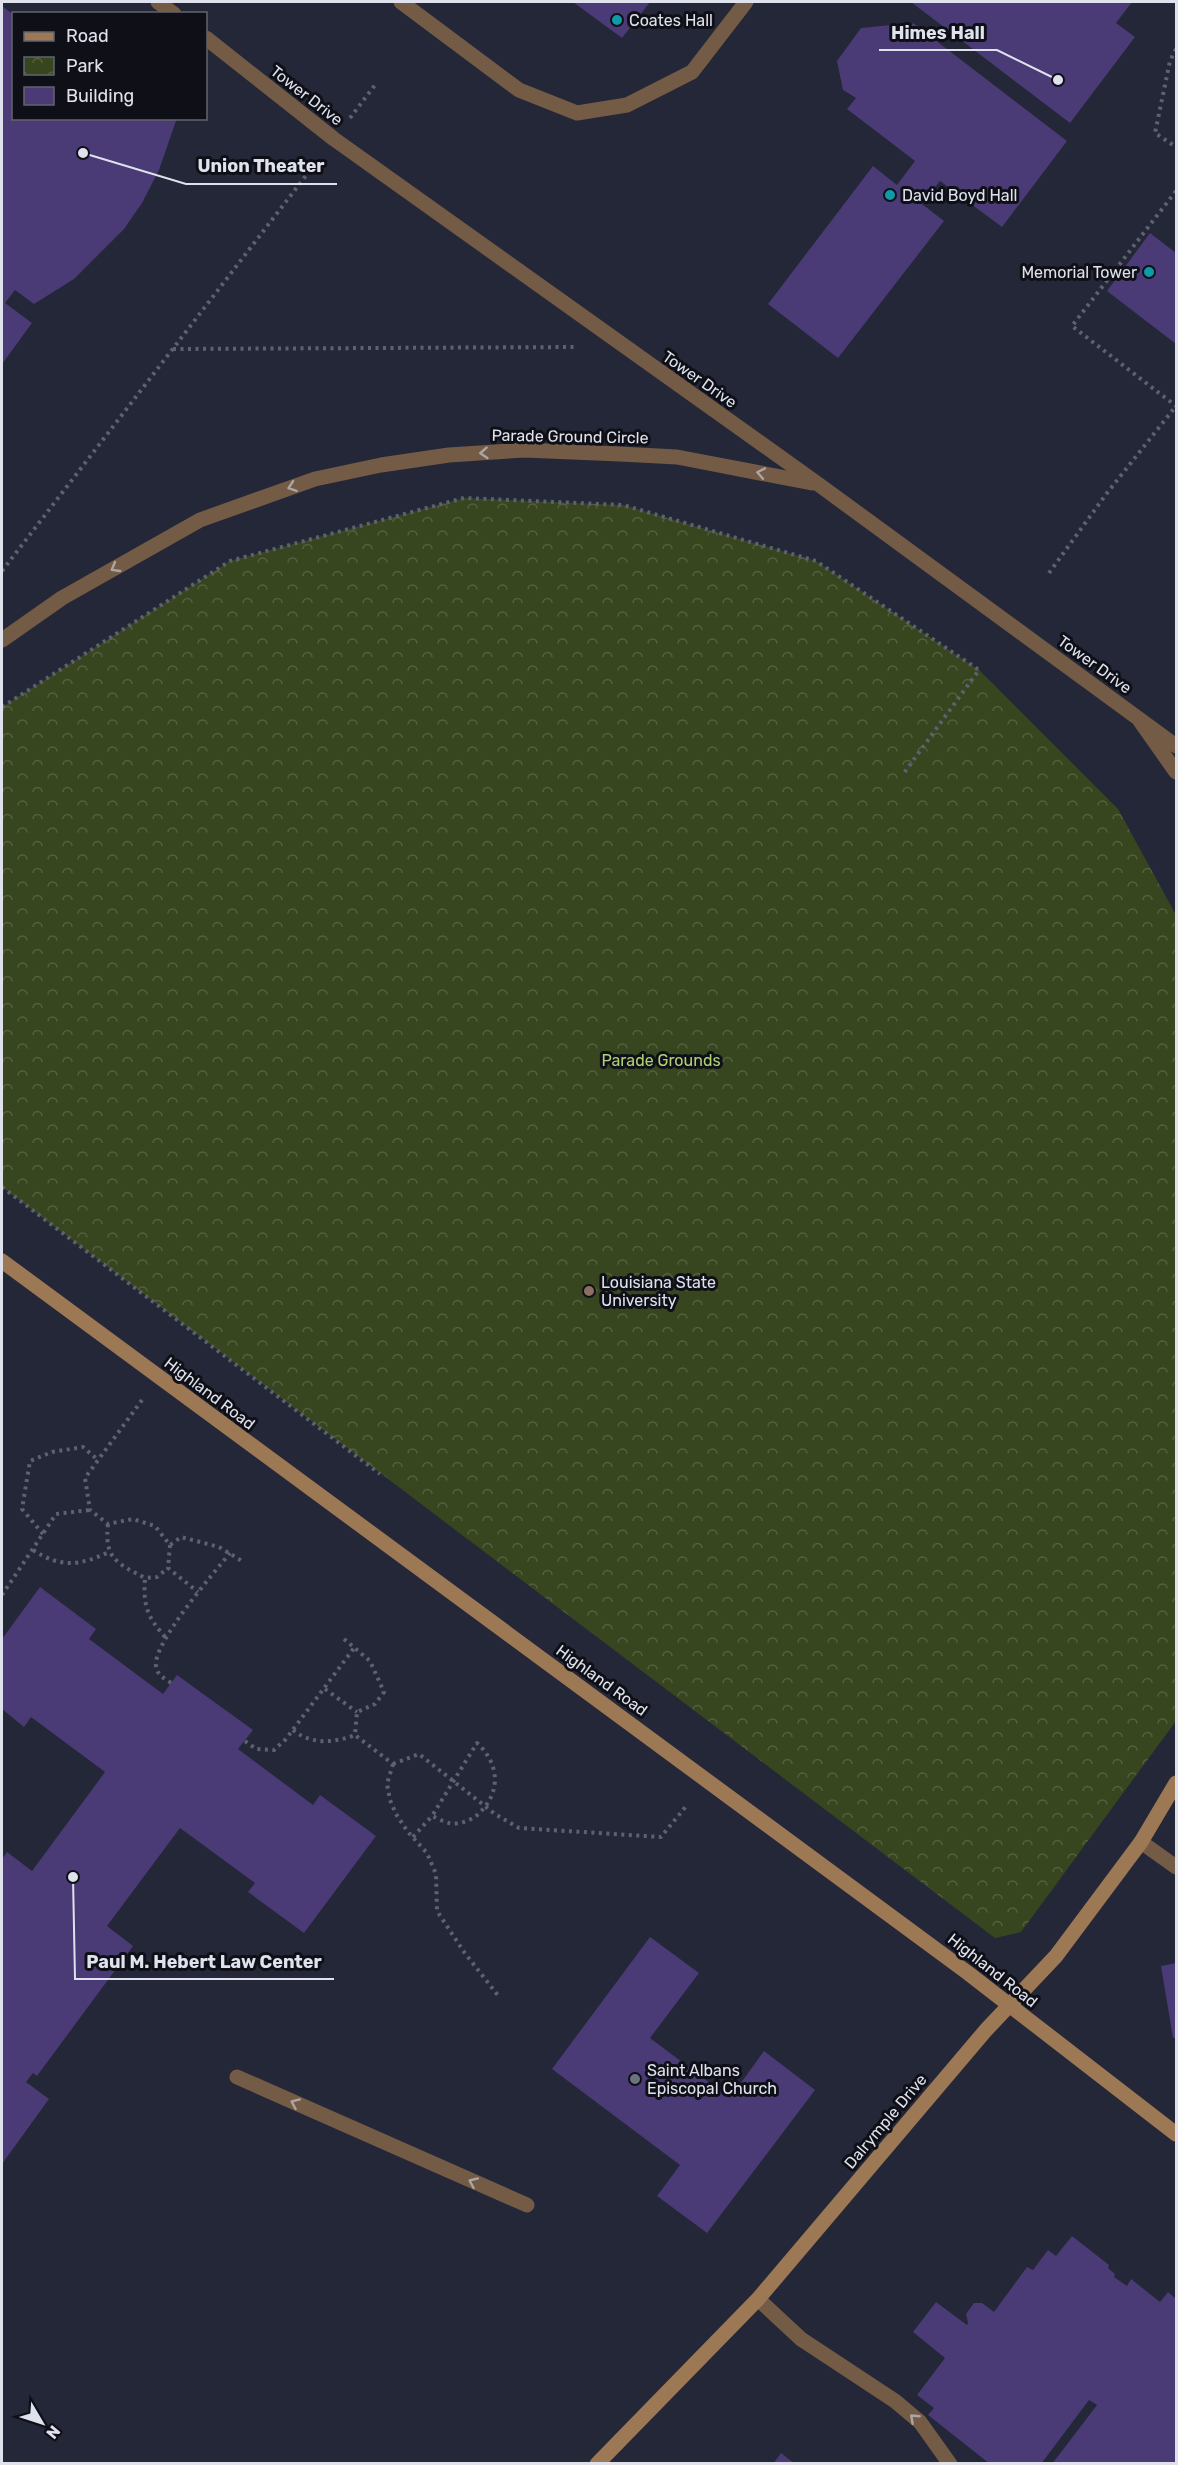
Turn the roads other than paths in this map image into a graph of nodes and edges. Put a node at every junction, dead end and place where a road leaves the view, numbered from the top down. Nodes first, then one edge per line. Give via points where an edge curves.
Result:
1 (158, 2) edge
2 (401, 2) edge
3 (746, 2) edge
4 (171, 12) edge
5 (207, 39) edge
6 (818, 484) junction
7 (2, 640) edge
8 (1139, 718) junction
9 (1176, 746) edge
10 (1176, 772) edge
11 (2, 1261) edge
12 (1176, 1783) edge
13 (1141, 1842) junction
14 (1176, 1867) edge
15 (1010, 2006) junction
16 (237, 2078) dead end
17 (1176, 2134) edge
18 (527, 2205) dead end
19 (758, 2299) junction
20 (597, 2463) edge
21 (950, 2463) edge

1 - 4 street
2 - 3 street via 519,90 577,113 627,105 692,72
5 - 6 street, Tower Drive via 334,139
6 -> 7 street, Parade Ground Circle via 677,457 620,454 524,450 381,465 315,479 200,520 62,598
6 - 8 street, Tower Drive
8 - 9 street, Tower Drive
8 - 10 street
11 - 15 street, Highland Road
12 - 13 street, Dalrymple Drive
13 - 14 street
13 - 15 street, Dalrymple Drive via 1056,1956
15 - 17 street, Highland Road
15 - 19 street, Dalrymple Drive
18 -> 16 street
19 - 20 street, Dalrymple Drive
21 -> 19 street via 920,2422 801,2339

